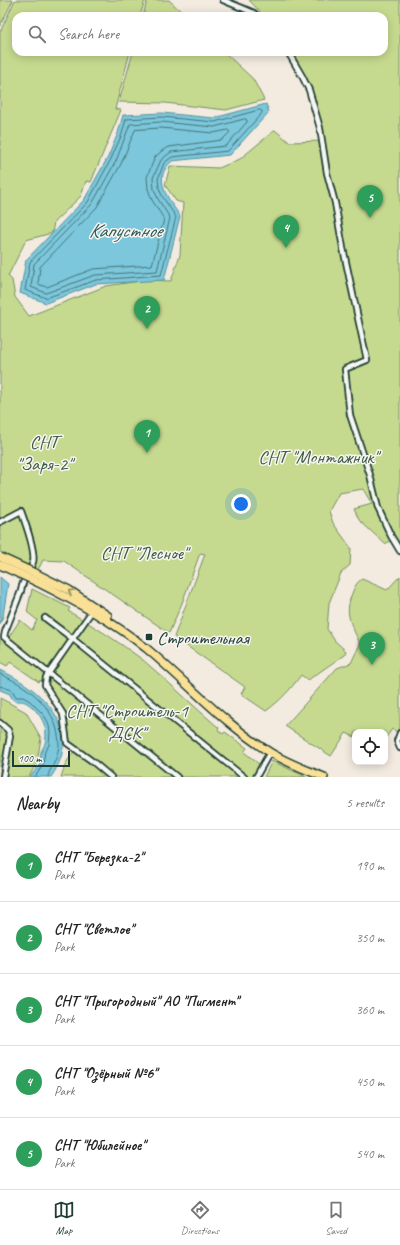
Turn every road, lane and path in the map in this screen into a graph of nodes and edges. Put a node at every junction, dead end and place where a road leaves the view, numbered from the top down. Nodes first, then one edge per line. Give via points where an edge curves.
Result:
1 (223, 0) edge
2 (252, 12) edge
3 (290, 56) edge
4 (0, 522) edge
5 (400, 551) edge
6 (0, 557) edge
7 (0, 565) edge
8 (38, 579) junction
9 (92, 612) junction
10 (46, 618) dead end
11 (73, 639) junction
12 (49, 674) junction
13 (219, 714) junction
14 (0, 723) edge
15 (400, 733) edge
16 (400, 748) edge
17 (270, 752) junction
18 (3, 777) edge
19 (111, 777) edge
20 (177, 777) edge
21 (244, 777) edge
22 (256, 777) edge
23 (324, 777) edge

1 - 2 street
3 - 5 street via 309,90 320,128 327,173 368,360 345,369 349,408 378,508
4 - 12 street via 21,511 33,555 33,562 21,584 21,591 4,637
6 - 8 main road, bridge
7 - 8 main road, bridge
8 - 9 main road
13 -> 8 main road via 147,644 69,590
9 - 11 street
9 - 13 main road via 146,648
10 - 11 street
11 - 12 street
11 - 21 street
12 - 19 street via 45,685 63,714 67,743
12 - 20 street
13 - 17 main road
14 - 18 street via 7,728 10,736
15 - 16 street via 397,741
17 - 22 street
17 - 23 main road

